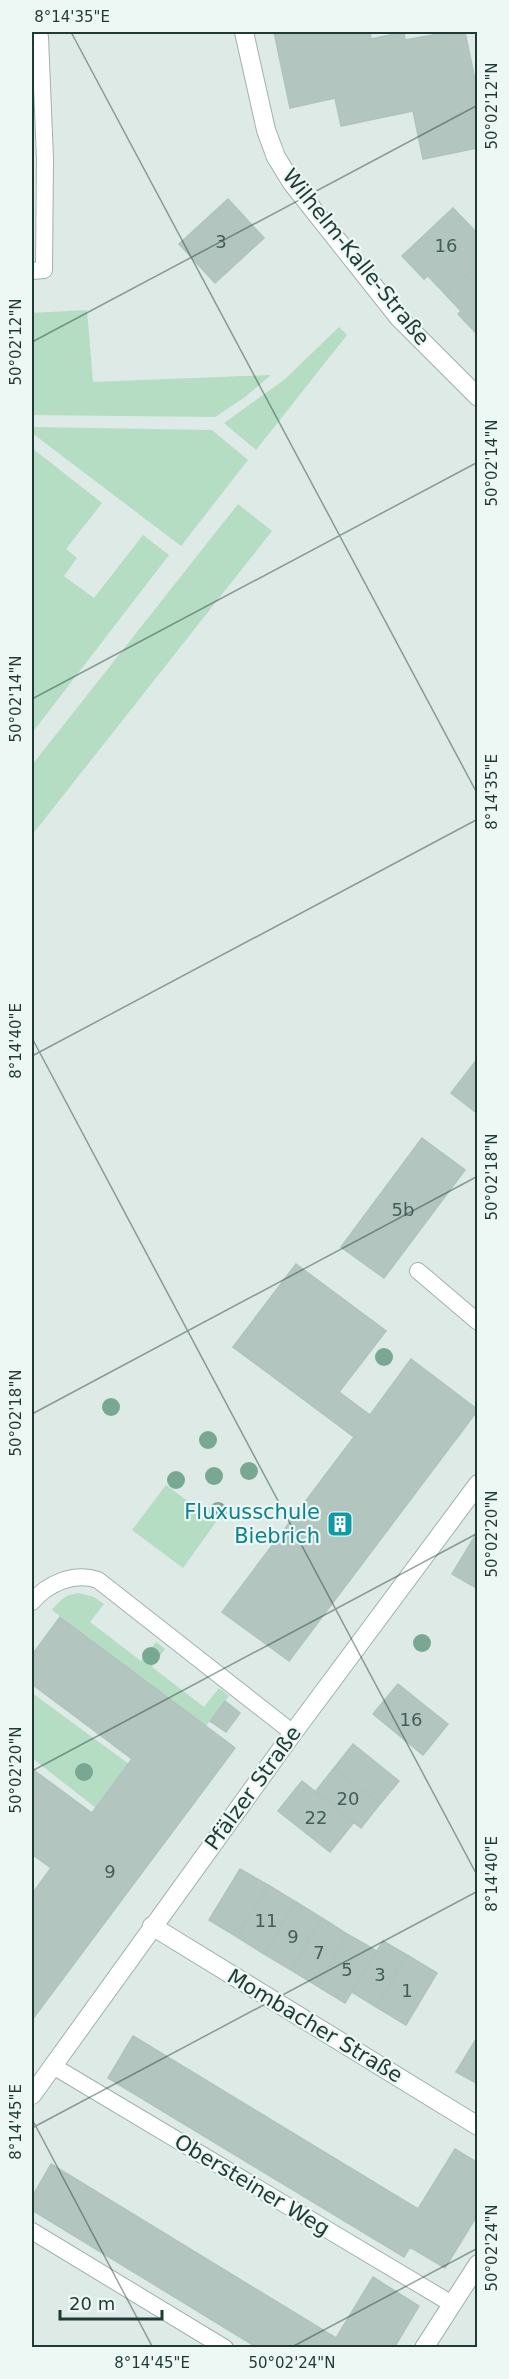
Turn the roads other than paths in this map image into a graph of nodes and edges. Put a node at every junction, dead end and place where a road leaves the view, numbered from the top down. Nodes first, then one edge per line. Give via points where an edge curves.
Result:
1 (244, 32) edge
2 (38, 36) edge
3 (32, 271) edge
4 (477, 398) edge
5 (418, 1271) dead end
6 (477, 1322) edge
7 (477, 1484) edge
8 (32, 1602) edge
9 (293, 1733) junction
10 (152, 1926) junction
11 (53, 2067) junction
12 (32, 2095) edge
13 (477, 2126) edge
14 (32, 2231) edge
15 (477, 2264) edge
16 (452, 2304) junction
17 (225, 2348) edge
18 (424, 2348) edge

1 - 4 street, Wilhelm-Kalle-Straße via 266,130 292,183 399,318
2 - 3 lane via 45,159 44,270
5 - 6 lane
7 - 9 street, Pfälzer Straße
8 - 9 lane via 53,1585 72,1577 98,1580
9 - 10 street, Pfälzer Straße
10 - 11 street, Pfälzer Straße
10 - 13 street, Mombacher Straße
11 - 12 street, Pfälzer Straße
11 - 16 lane, Obersteiner Weg
14 - 17 lane
15 - 16 street
16 - 18 street

